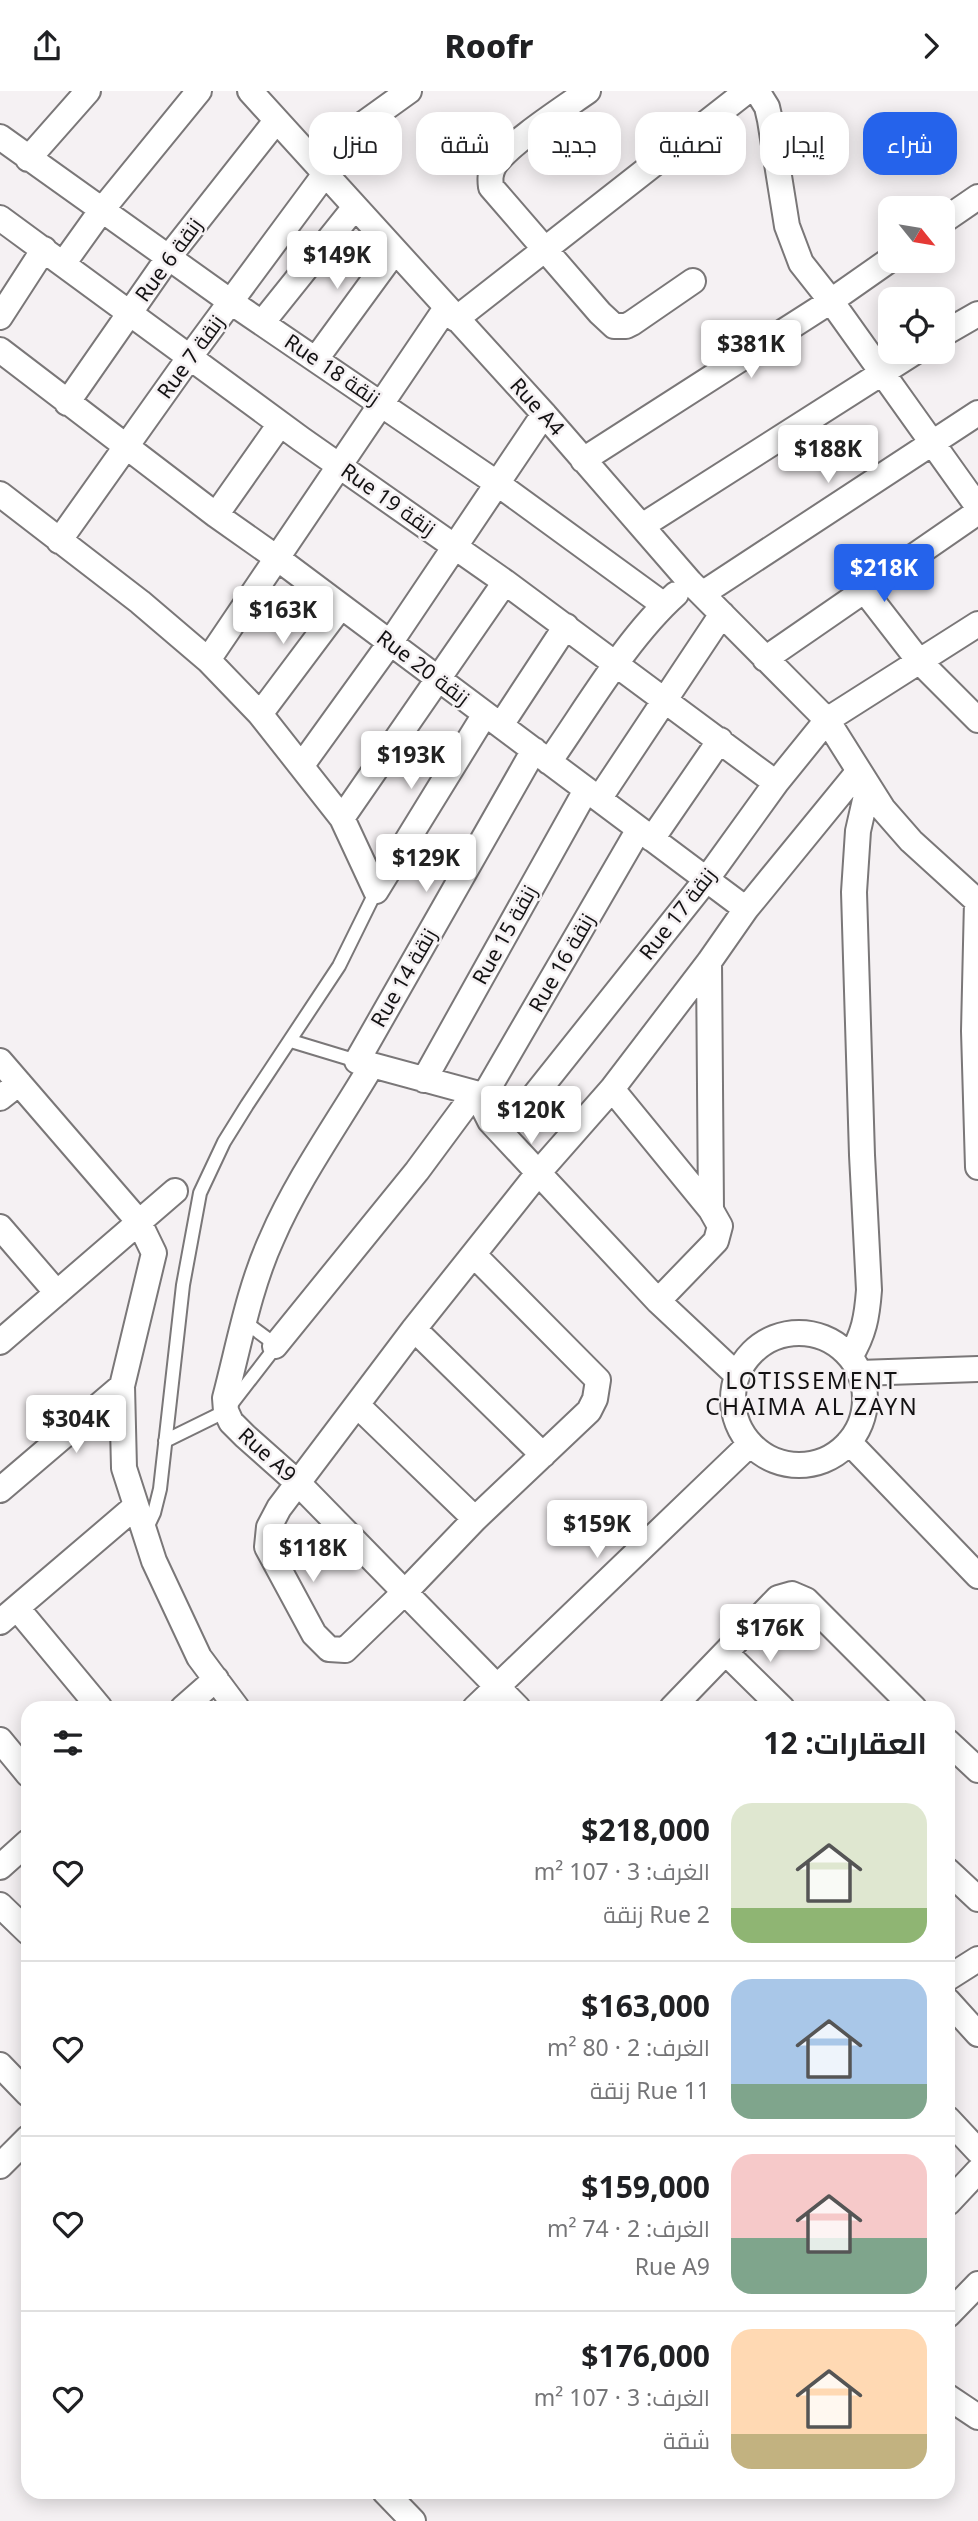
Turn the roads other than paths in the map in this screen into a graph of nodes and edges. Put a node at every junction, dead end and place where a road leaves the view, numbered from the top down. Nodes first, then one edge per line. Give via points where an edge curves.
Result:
1 (88, 91) edge
2 (198, 91) edge
3 (409, 91) edge
4 (588, 91) edge
5 (747, 91) edge
6 (757, 91) edge
7 (266, 101) edge
8 (384, 112) edge
9 (0, 137) edge
10 (309, 155) edge
11 (28, 159) junction
12 (314, 175) edge
13 (326, 175) edge
14 (978, 197) edge
15 (355, 207) junction
16 (101, 211) junction
17 (956, 212) edge
18 (0, 218) edge
19 (545, 249) junction
20 (395, 251) junction
21 (53, 257) junction
22 (169, 258) junction
23 (878, 268) edge
24 (693, 281) dead end
25 (831, 301) junction
26 (231, 302) junction
27 (130, 313) junction
28 (978, 313) edge
29 (451, 314) junction
30 (0, 317) edge
31 (262, 323) junction
32 (955, 327) edge
33 (0, 350) edge
34 (189, 358) junction
35 (316, 359) junction
36 (895, 364) edge
37 (882, 372) junction
38 (67, 403) junction
39 (380, 403) junction
40 (978, 413) edge
41 (544, 414) junction
42 (280, 424) junction
43 (933, 444) junction
44 (126, 447) junction
45 (583, 460) junction
46 (340, 467) junction
47 (498, 484) junction
48 (0, 494) edge
49 (978, 510) edge
50 (216, 515) junction
51 (642, 526) junction
52 (59, 541) junction
53 (454, 547) junction
54 (277, 558) junction
55 (505, 582) junction
56 (696, 588) junction
57 (864, 590) junction
58 (664, 605) junction
59 (341, 606) junction
60 (722, 614) junction
61 (978, 624) edge
62 (566, 626) junction
63 (390, 643) junction
64 (765, 659) junction
65 (208, 660) junction
66 (919, 661) junction
67 (617, 664) junction
68 (438, 679) junction
69 (664, 700) junction
70 (260, 714) junction
71 (827, 719) junction
72 (493, 720) junction
73 (978, 720) edge
74 (720, 740) junction
75 (542, 756) junction
76 (302, 765) junction
77 (863, 780) junction
78 (776, 783) junction
79 (593, 795) junction
80 (342, 818) junction
81 (646, 834) junction
82 (706, 880) junction
83 (376, 891) junction
84 (977, 901) edge
85 (746, 909) junction
86 (709, 962) junction
87 (976, 1032) edge
88 (290, 1041) junction
89 (0, 1061) edge
90 (365, 1063) junction
91 (424, 1080) junction
92 (612, 1089) junction
93 (9, 1090) edge
94 (479, 1095) junction
95 (526, 1106) junction
96 (582, 1122) junction
97 (978, 1158) edge
98 (978, 1167) edge
99 (539, 1172) junction
100 (176, 1191) dead end
101 (711, 1210) junction
102 (139, 1222) junction
103 (0, 1227) edge
104 (474, 1255) junction
105 (57, 1293) junction
106 (658, 1301) junction
107 (246, 1322) junction
108 (414, 1329) junction
109 (0, 1342) edge
110 (275, 1346) junction
111 (855, 1365) junction
112 (978, 1369) edge
113 (737, 1375) junction
114 (122, 1386) junction
115 (357, 1405) junction
116 (226, 1411) junction
117 (164, 1441) junction
118 (849, 1442) junction
119 (750, 1444) junction
120 (543, 1455) junction
121 (299, 1484) junction
122 (0, 1490) edge
123 (136, 1506) junction
124 (475, 1518) junction
125 (145, 1533) junction
126 (978, 1576) edge
127 (406, 1591) junction
128 (8, 1615) edge
129 (726, 1653) junction
130 (216, 1679) junction
131 (497, 1687) junction
132 (93, 1701) edge
133 (191, 1701) edge
134 (232, 1701) edge
135 (482, 1701) edge
136 (510, 1701) edge
137 (678, 1701) edge
138 (775, 1701) edge
139 (907, 1701) edge
140 (0, 1740) edge
141 (955, 1749) edge
142 (21, 1766) edge
143 (978, 1770) edge
144 (21, 1848) edge
145 (0, 1867) edge
146 (955, 1878) edge
147 (978, 1899) edge
148 (0, 1905) edge
149 (21, 1925) edge
150 (978, 1959) edge
151 (955, 1974) edge
152 (955, 2009) edge
153 (978, 2034) edge
154 (0, 2065) edge
155 (21, 2087) edge
156 (955, 2126) edge
157 (21, 2145) edge
158 (978, 2151) edge
159 (0, 2166) edge
160 (978, 2171) edge
161 (955, 2196) edge
162 (978, 2284) edge
163 (955, 2308) edge
164 (392, 2499) edge
165 (413, 2521) edge

1 - 11 street
2 - 16 street
3 - 8 street, Rue 7 زنقة
4 - 19 street via 506,152 492,169 495,194
5 - 19 street
6 - 25 street via 774,134 787,226 801,263
7 - 10 street, Rue A4
7 - 22 street, Rue 6 زنقة
9 - 11 street, Rue 18 زنقة
11 - 16 street, Rue 18 زنقة
12 - 26 street, Rue 7 زنقة
13 - 15 street, Rue A4
14 - 17 street
15 - 20 street, Rue A4
15 - 31 street
16 - 21 street
16 - 22 street, Rue 18 زنقة
18 - 21 street, Rue 19 زنقة
19 - 24 street via 614,326 632,323
19 - 29 street
20 - 29 street, Rue A4
20 - 35 street
21 - 27 street, Rue 19 زنقة
21 - 30 street
22 - 26 street, Rue 18 زنقة
22 - 27 street, Rue 6 زنقة
23 - 25 street
25 - 37 street
25 - 45 street
26 - 31 street, Rue 18 زنقة
26 - 34 street, Rue 7 زنقة
27 - 34 street, Rue 19 زنقة
27 - 38 street, Rue 6 زنقة
28 - 32 street
29 - 39 street
29 - 41 street, Rue A4
31 - 35 street, Rue 18 زنقة
33 - 38 street, Rue 20 زنقة
34 - 42 street, Rue 19 زنقة
34 - 44 street, Rue 7 زنقة
35 - 39 street, Rue 18 زنقة
36 - 37 street
37 - 43 street
37 - 51 street
38 - 44 street, Rue 20 زنقة
39 - 46 street
39 - 47 street, Rue 18 زنقة
40 - 43 street, Rue 14 زنقة
41 - 45 street, Rue A4
41 - 47 street
42 - 46 street, Rue 19 زنقة
42 - 50 street
43 - 49 street
43 - 56 street, Rue 14 زنقة
44 - 50 street, Rue 20 زنقة
44 - 52 street, Rue 7 زنقة
45 - 51 street, Rue A4
46 - 53 street, Rue 19 زنقة
46 - 54 street
47 - 53 street
47 - 58 street, Rue 18 زنقة
48 - 52 street
49 - 57 street
50 - 54 street, Rue 20 زنقة
51 - 56 street, Rue A4
52 - 65 street
53 - 55 street, Rue 19 زنقة
53 - 63 street
54 - 59 street, Rue 20 زنقة
54 - 65 street
55 - 62 street, Rue 19 زنقة
55 - 68 street
56 - 58 street, Rue 14 زنقة
56 - 60 street, Rue A4
57 - 64 street
57 - 66 street
58 - 67 street, Rue 14 زنقة
59 - 63 street, Rue 20 زنقة
59 - 70 street
60 - 64 street, Rue A4
60 - 69 street, Rue 15 زنقة
61 - 66 street, Rue 17 زنقة
62 - 67 street, Rue 19 زنقة
62 - 72 street
63 - 68 street, Rue 20 زنقة
63 - 76 street
64 - 71 street, Rue A4
65 - 70 street
66 - 71 street, Rue 17 زنقة
66 - 73 street
67 - 69 street, Rue 19 زنقة
67 - 75 street, Rue 14 زنقة
68 - 72 street, Rue 20 زنقة
68 - 80 street
69 - 74 street, Rue 19 زنقة
69 - 79 street, Rue 15 زنقة
70 - 76 street
71 - 77 street, Rue A4
71 - 78 street, Rue 17 زنقة
72 - 75 street, Rue 20 زنقة
72 - 83 street
74 - 78 street, Rue 19 زنقة
74 - 81 street, Rue 16 زنقة
75 - 79 street, Rue 20 زنقة
75 - 90 street, Rue 14 زنقة
76 - 80 street
77 - 84 street, Rue A4 via 911,841
77 - 85 street
77 - 111 street via 854,892 869,1290
78 - 82 street, Rue 17 زنقة
79 - 81 street, Rue 20 زنقة
79 - 91 street, Rue 15 زنقة
80 - 83 street
81 - 82 street, Rue 20 زنقة
81 - 94 street, Rue 16 زنقة
82 - 85 street, Rue 20 زنقة
82 - 95 street, Rue 17 زنقة
83 - 88 lane via 339,966
84 - 87 street
85 - 86 street
86 - 92 street
86 - 101 street
87 - 97 street
88 - 90 lane
88 - 117 lane via 224,1142 200,1193 183,1285
89 - 93 street
90 - 91 street
90 - 107 street, Rue A9 via 272,1237
91 - 94 street
92 - 96 street
92 - 101 street
93 - 102 street
94 - 95 street
94 - 99 street via 490,1121
94 - 110 street, Rue 16 زنقة
95 - 96 street
96 - 99 street
97 - 98 street
99 - 104 street
99 - 106 street
100 - 102 street
101 - 106 street via 720,1226 716,1241
102 - 105 street
102 - 114 street via 154,1252
103 - 105 street
104 - 108 street
104 - 120 street via 598,1380 589,1411
105 - 109 street
106 - 113 street
107 - 110 lane
107 - 116 street, Rue A9 via 225,1398
108 - 115 street
108 - 120 street
110 - 116 lane
111 - 112 street
111 - 113 street via 836,1344 799,1333 761,1344
111 - 118 street via 864,1390 864,1409
113 - 119 street via 733,1412
114 - 122 street
114 - 123 street via 124,1468
115 - 121 street
115 - 124 street
116 - 117 lane
116 - 121 street, Rue A9 via 231,1422
117 - 125 lane via 160,1489
118 - 119 street via 832,1457 789,1465 768,1458
118 - 126 street
119 - 131 street
120 - 124 street
121 - 127 street, Rue A9
121 - 127 street via 274,1518 267,1547 322,1643 329,1649 345,1650
123 - 125 street
123 - 128 street
124 - 127 street
125 - 130 street via 193,1645
127 - 131 street, Rue A9
128 - 132 street
129 - 137 street
129 - 138 street
129 - 139 street via 778,1598 799,1595
130 - 133 street
130 - 134 street
131 - 135 street
131 - 136 street, Rue A9
140 - 142 street
141 - 143 street
144 - 145 street
146 - 147 street
148 - 149 street
150 - 151 street
152 - 153 street
154 - 155 street
156 - 158 street
157 - 159 street
160 - 161 street
162 - 163 street
164 - 165 street

